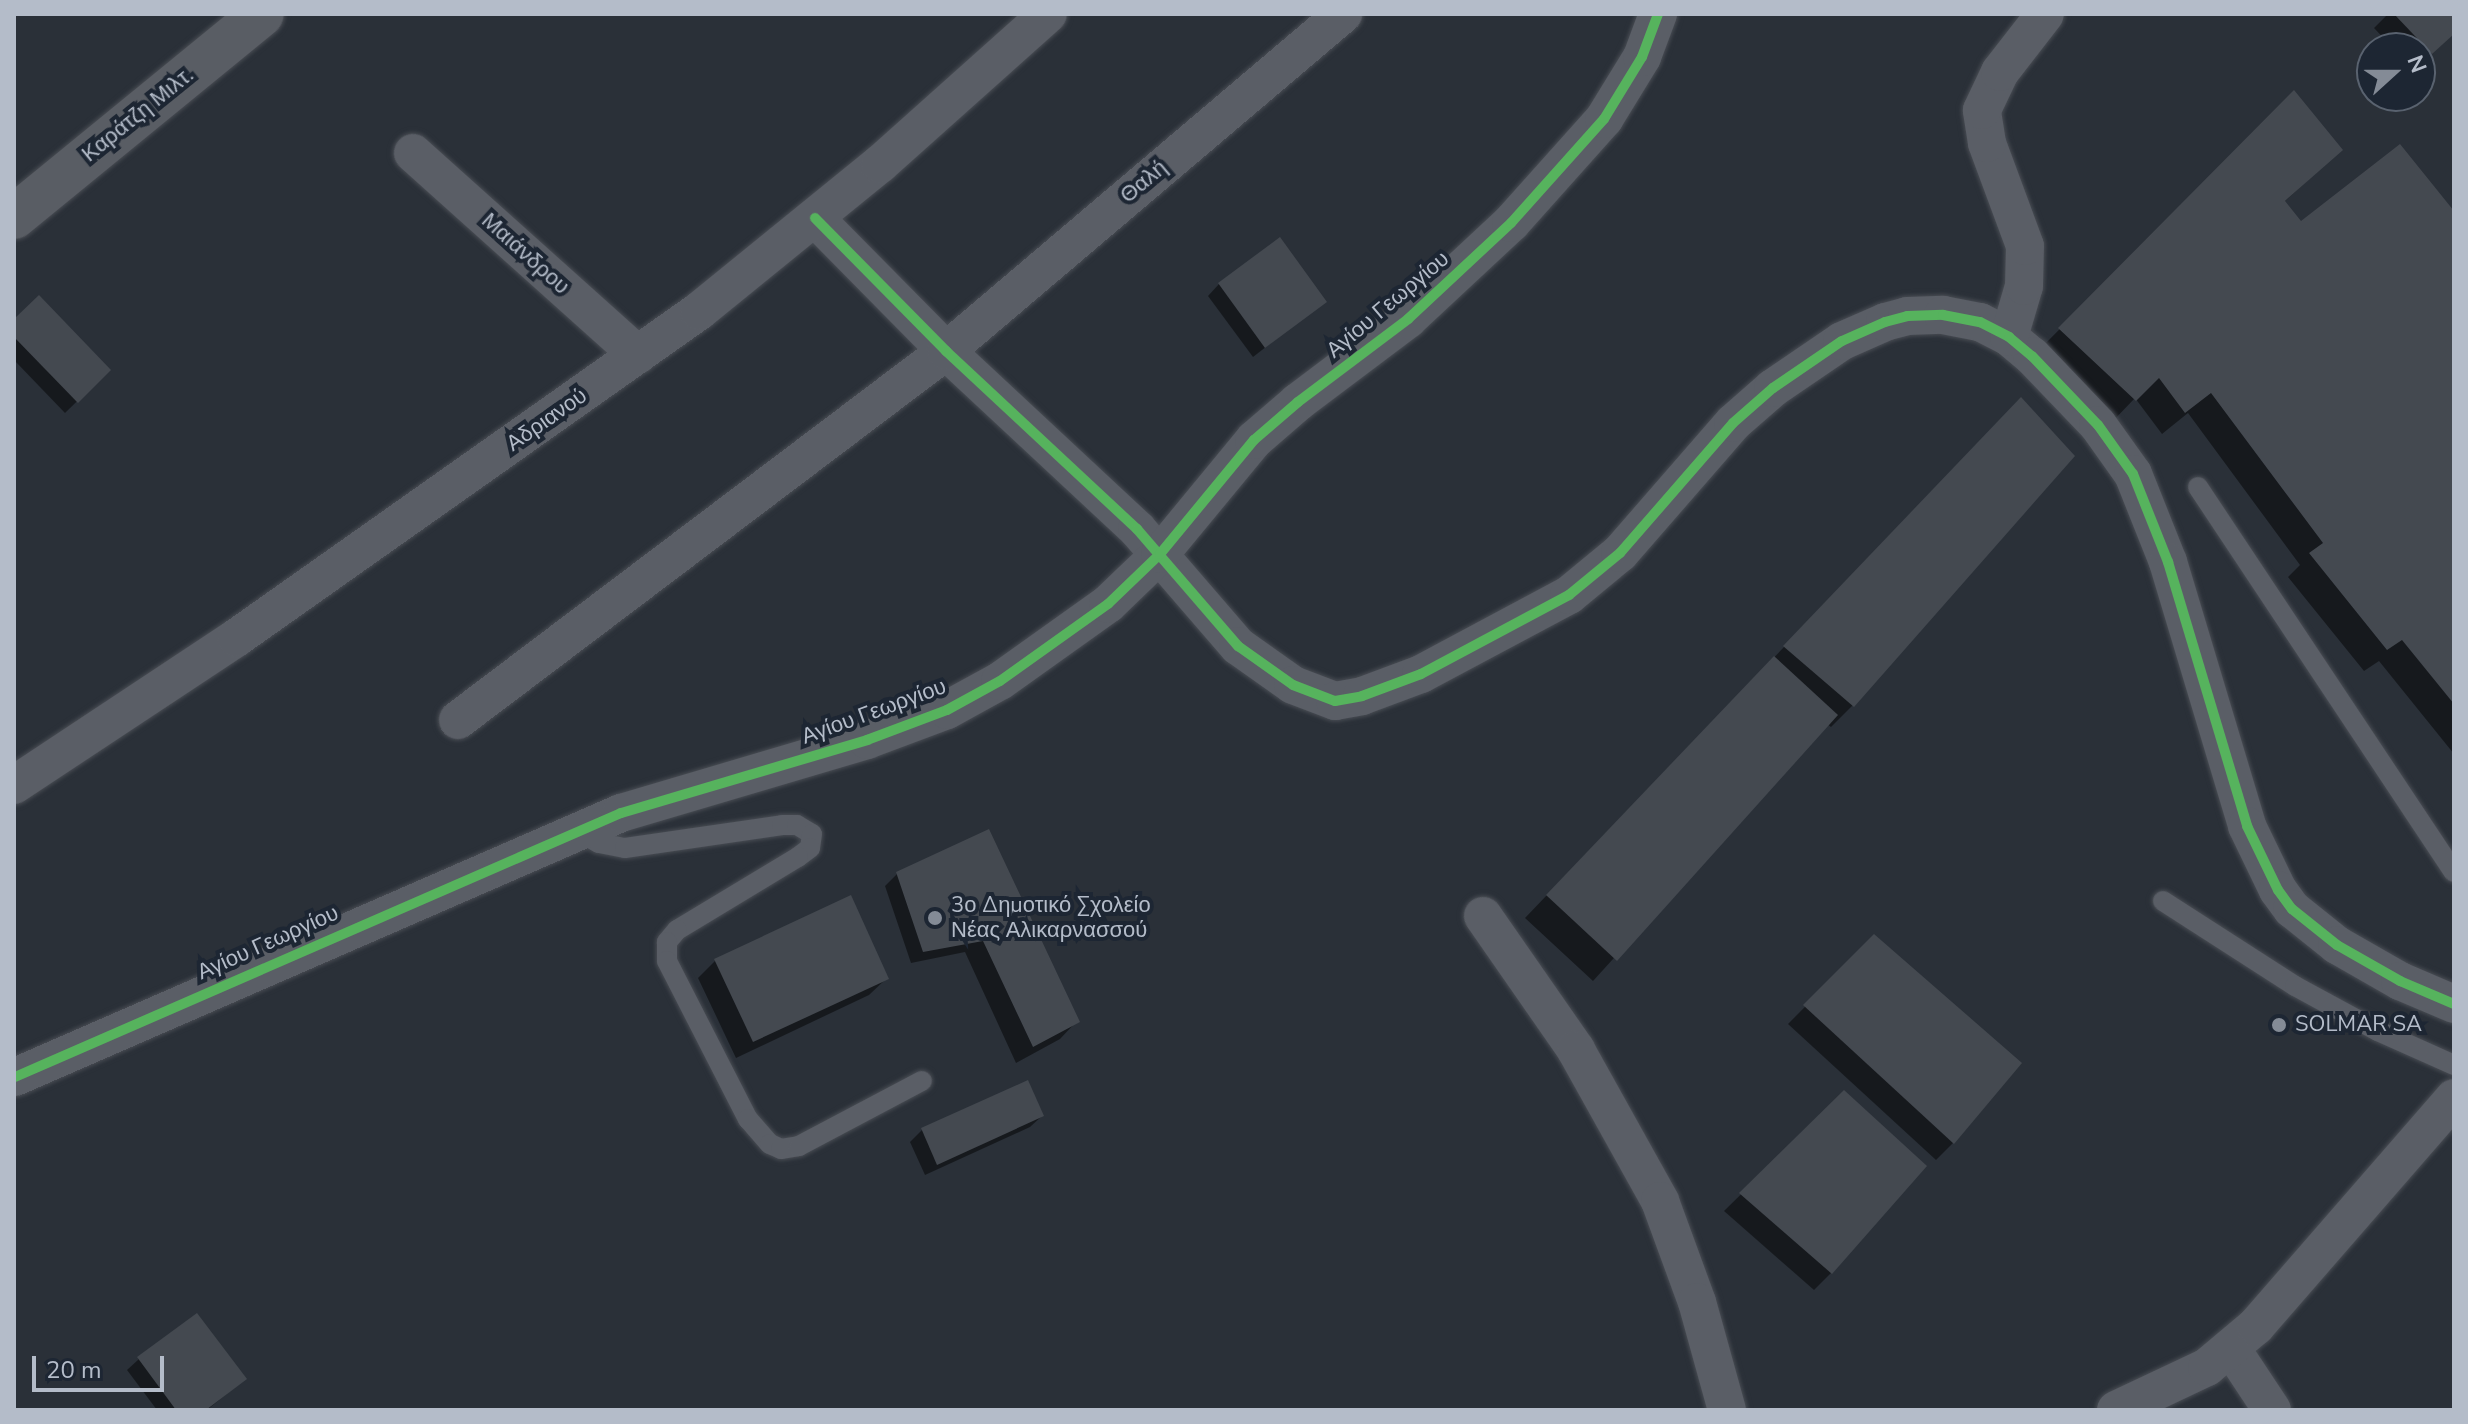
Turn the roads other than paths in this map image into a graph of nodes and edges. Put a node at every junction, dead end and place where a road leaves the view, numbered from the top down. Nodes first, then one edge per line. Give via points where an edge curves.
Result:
1 (262, 14) edge
2 (1048, 14) edge
3 (1343, 14) edge
4 (1658, 14) edge
5 (2045, 14) edge
6 (413, 153) dead end
7 (18, 206) edge
8 (815, 218) junction
9 (2009, 337) junction
10 (946, 351) junction
11 (638, 355) junction
12 (2198, 487) dead end
13 (1160, 554) junction
14 (458, 720) dead end
15 (14, 785) edge
16 (578, 831) junction
17 (2454, 872) edge
18 (2163, 901) dead end
19 (1483, 916) dead end
20 (2454, 1004) edge
21 (2454, 1065) edge
22 (15, 1077) edge
23 (922, 1081) dead end
24 (2454, 1098) edge
25 (2231, 1348) junction
26 (1727, 1410) edge
27 (2116, 1410) edge
28 (2272, 1410) edge

1 - 7 street, Καράτζη Μιλτ.
2 - 8 street, Αδριανού
3 - 10 street, Θαλή
4 - 13 street, Αγίου Γεωργίου via 1631,77 1579,151 1438,293 1254,440
5 - 9 street via 2000,72 1982,110 1987,143 2025,246 2024,286
6 - 11 street, Μαιάνδρου
8 - 10 street
8 - 11 street, Αδριανού
9 - 13 street via 1980,322 1934,315 1885,322 1842,341 1733,423 1635,537 1590,580 1421,674 1362,696 1335,701 1320,697 1271,671 1238,646
9 - 20 street via 2071,394 2133,474 2168,562 2247,826 2278,890 2292,909 2337,945 2389,976
10 - 13 street
10 - 14 street, Θαλή
11 - 15 street, Αδριανού via 236,638
12 - 17 lane
13 - 16 street, Αγίου Γεωργίου via 1086,622 947,710 867,740 647,804
16 - 22 street, Αγίου Γεωργίου
16 - 23 lane via 599,843 625,848 782,825 797,825 812,834 810,848 798,857 677,930 667,942 667,961 748,1119 770,1144 781,1149 799,1146
18 - 21 lane via 2295,986
19 - 26 street via 1576,1050 1660,1201 1697,1302
24 - 25 street via 2256,1326
25 - 27 street via 2207,1367
25 - 28 street

